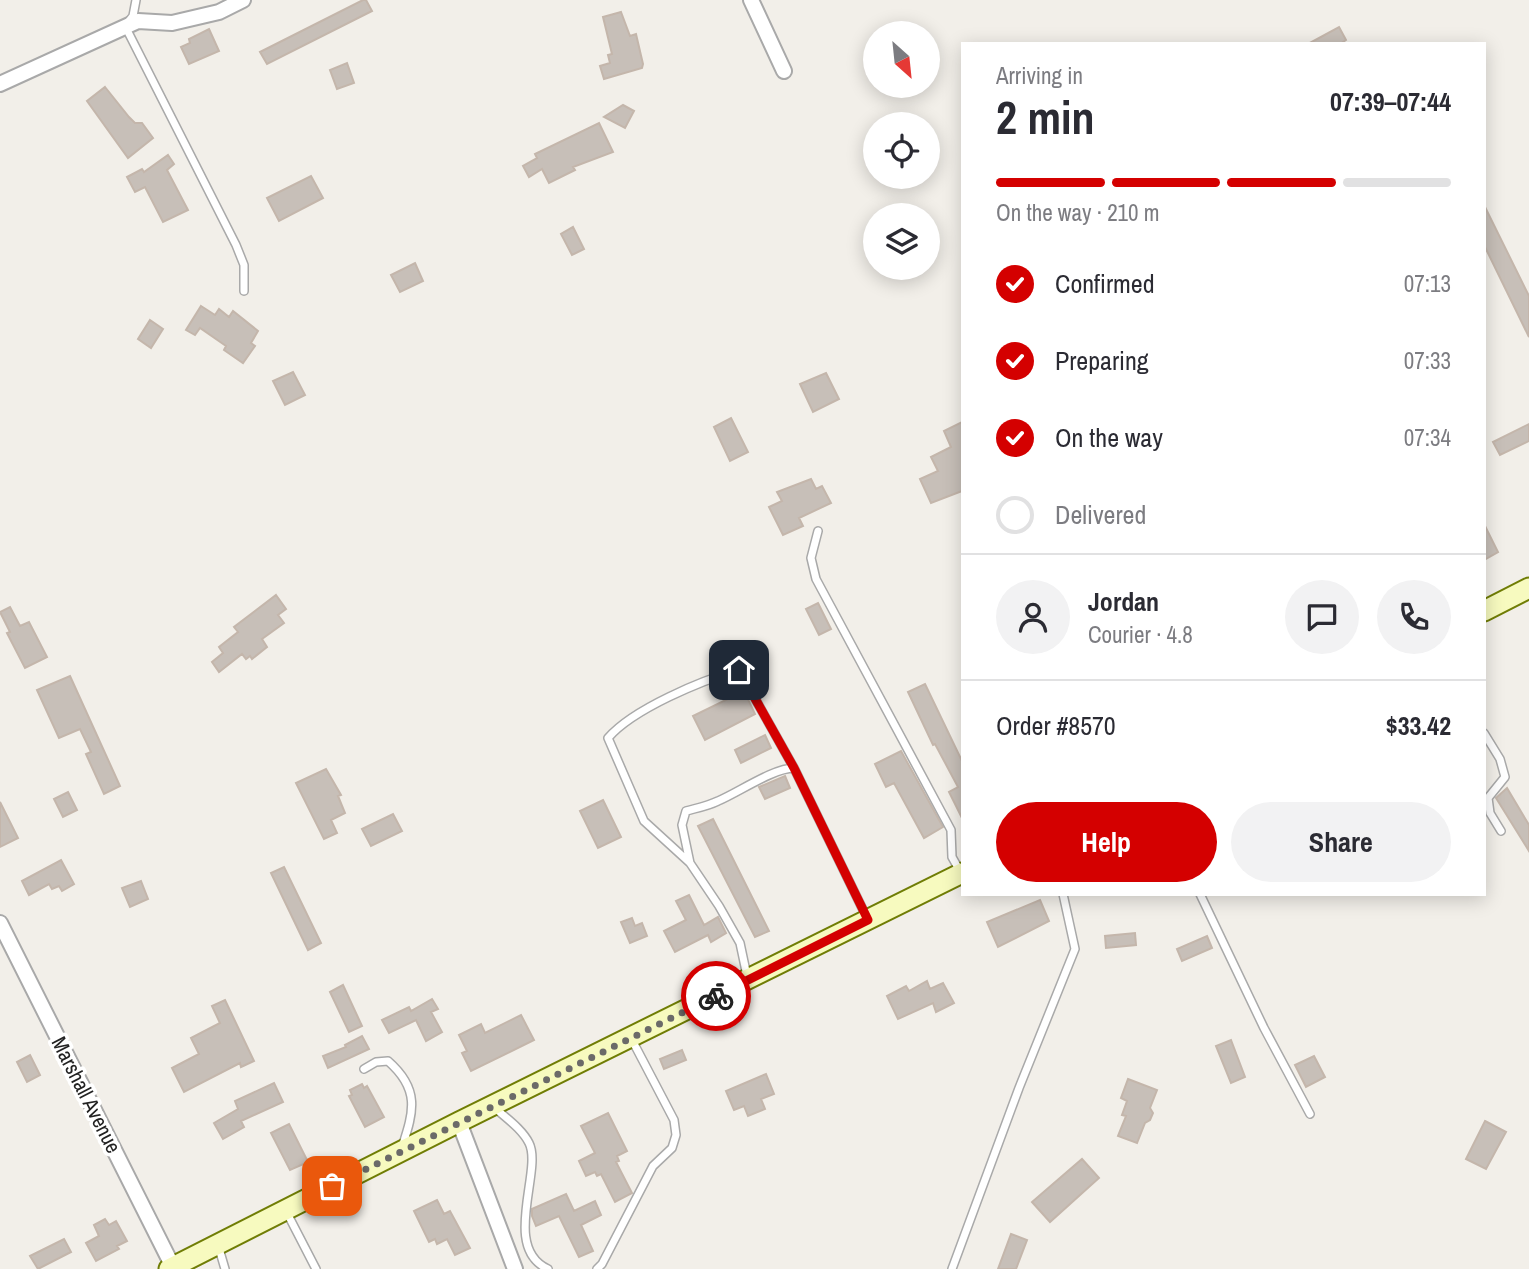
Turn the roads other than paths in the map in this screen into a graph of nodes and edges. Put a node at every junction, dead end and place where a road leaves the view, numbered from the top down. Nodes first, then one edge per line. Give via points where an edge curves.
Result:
1 (136, 0) edge
2 (243, 0) edge
3 (751, 0) edge
4 (125, 26) junction
5 (784, 71) dead end
6 (0, 84) edge
7 (244, 291) dead end
8 (818, 530) dead end
9 (1529, 588) edge
10 (1486, 610) edge
11 (1486, 736) edge
12 (794, 768) junction
13 (1501, 831) dead end
14 (690, 863) junction
15 (961, 872) edge
16 (961, 874) edge
17 (1063, 896) edge
18 (1201, 896) edge
19 (868, 920) junction
20 (0, 923) edge
21 (748, 980) junction
22 (630, 1038) junction
23 (364, 1069) dead end
24 (492, 1106) junction
25 (1310, 1114) dead end
26 (458, 1122) junction
27 (401, 1151) junction
28 (286, 1211) junction
29 (218, 1244) junction
30 (171, 1268) edge
31 (225, 1269) edge
32 (316, 1269) edge
33 (515, 1269) edge
34 (548, 1269) edge
35 (597, 1269) edge
36 (952, 1269) edge

1 - 4 lane
2 - 4 street via 219,12 172,23 138,21
3 - 5 street
4 - 6 street
4 - 7 lane via 244,265
8 - 15 lane via 811,558 816,579 951,830 952,857
9 - 10 street
11 - 13 lane via 1505,777 1488,797 1490,813
12 - 14 lane via 781,768 722,800 686,811 682,824
12 - 14 lane via 739,670 706,681 620,724 608,738 645,821
12 - 19 lane
14 - 21 lane via 740,943
16 - 19 street
17 - 36 lane via 1075,949
18 - 25 lane
19 - 21 street
20 - 30 street, Marshall Avenue
21 - 22 street
22 - 24 street
22 - 35 lane via 674,1120 676,1135 672,1148 653,1166
23 - 27 lane via 388,1061 401,1072 413,1098
24 - 26 street
24 - 34 lane via 529,1142 532,1154 523,1217 535,1257
26 - 27 street
26 - 33 street
27 - 28 street
28 - 29 street
28 - 32 lane
29 - 30 street
29 - 31 lane

